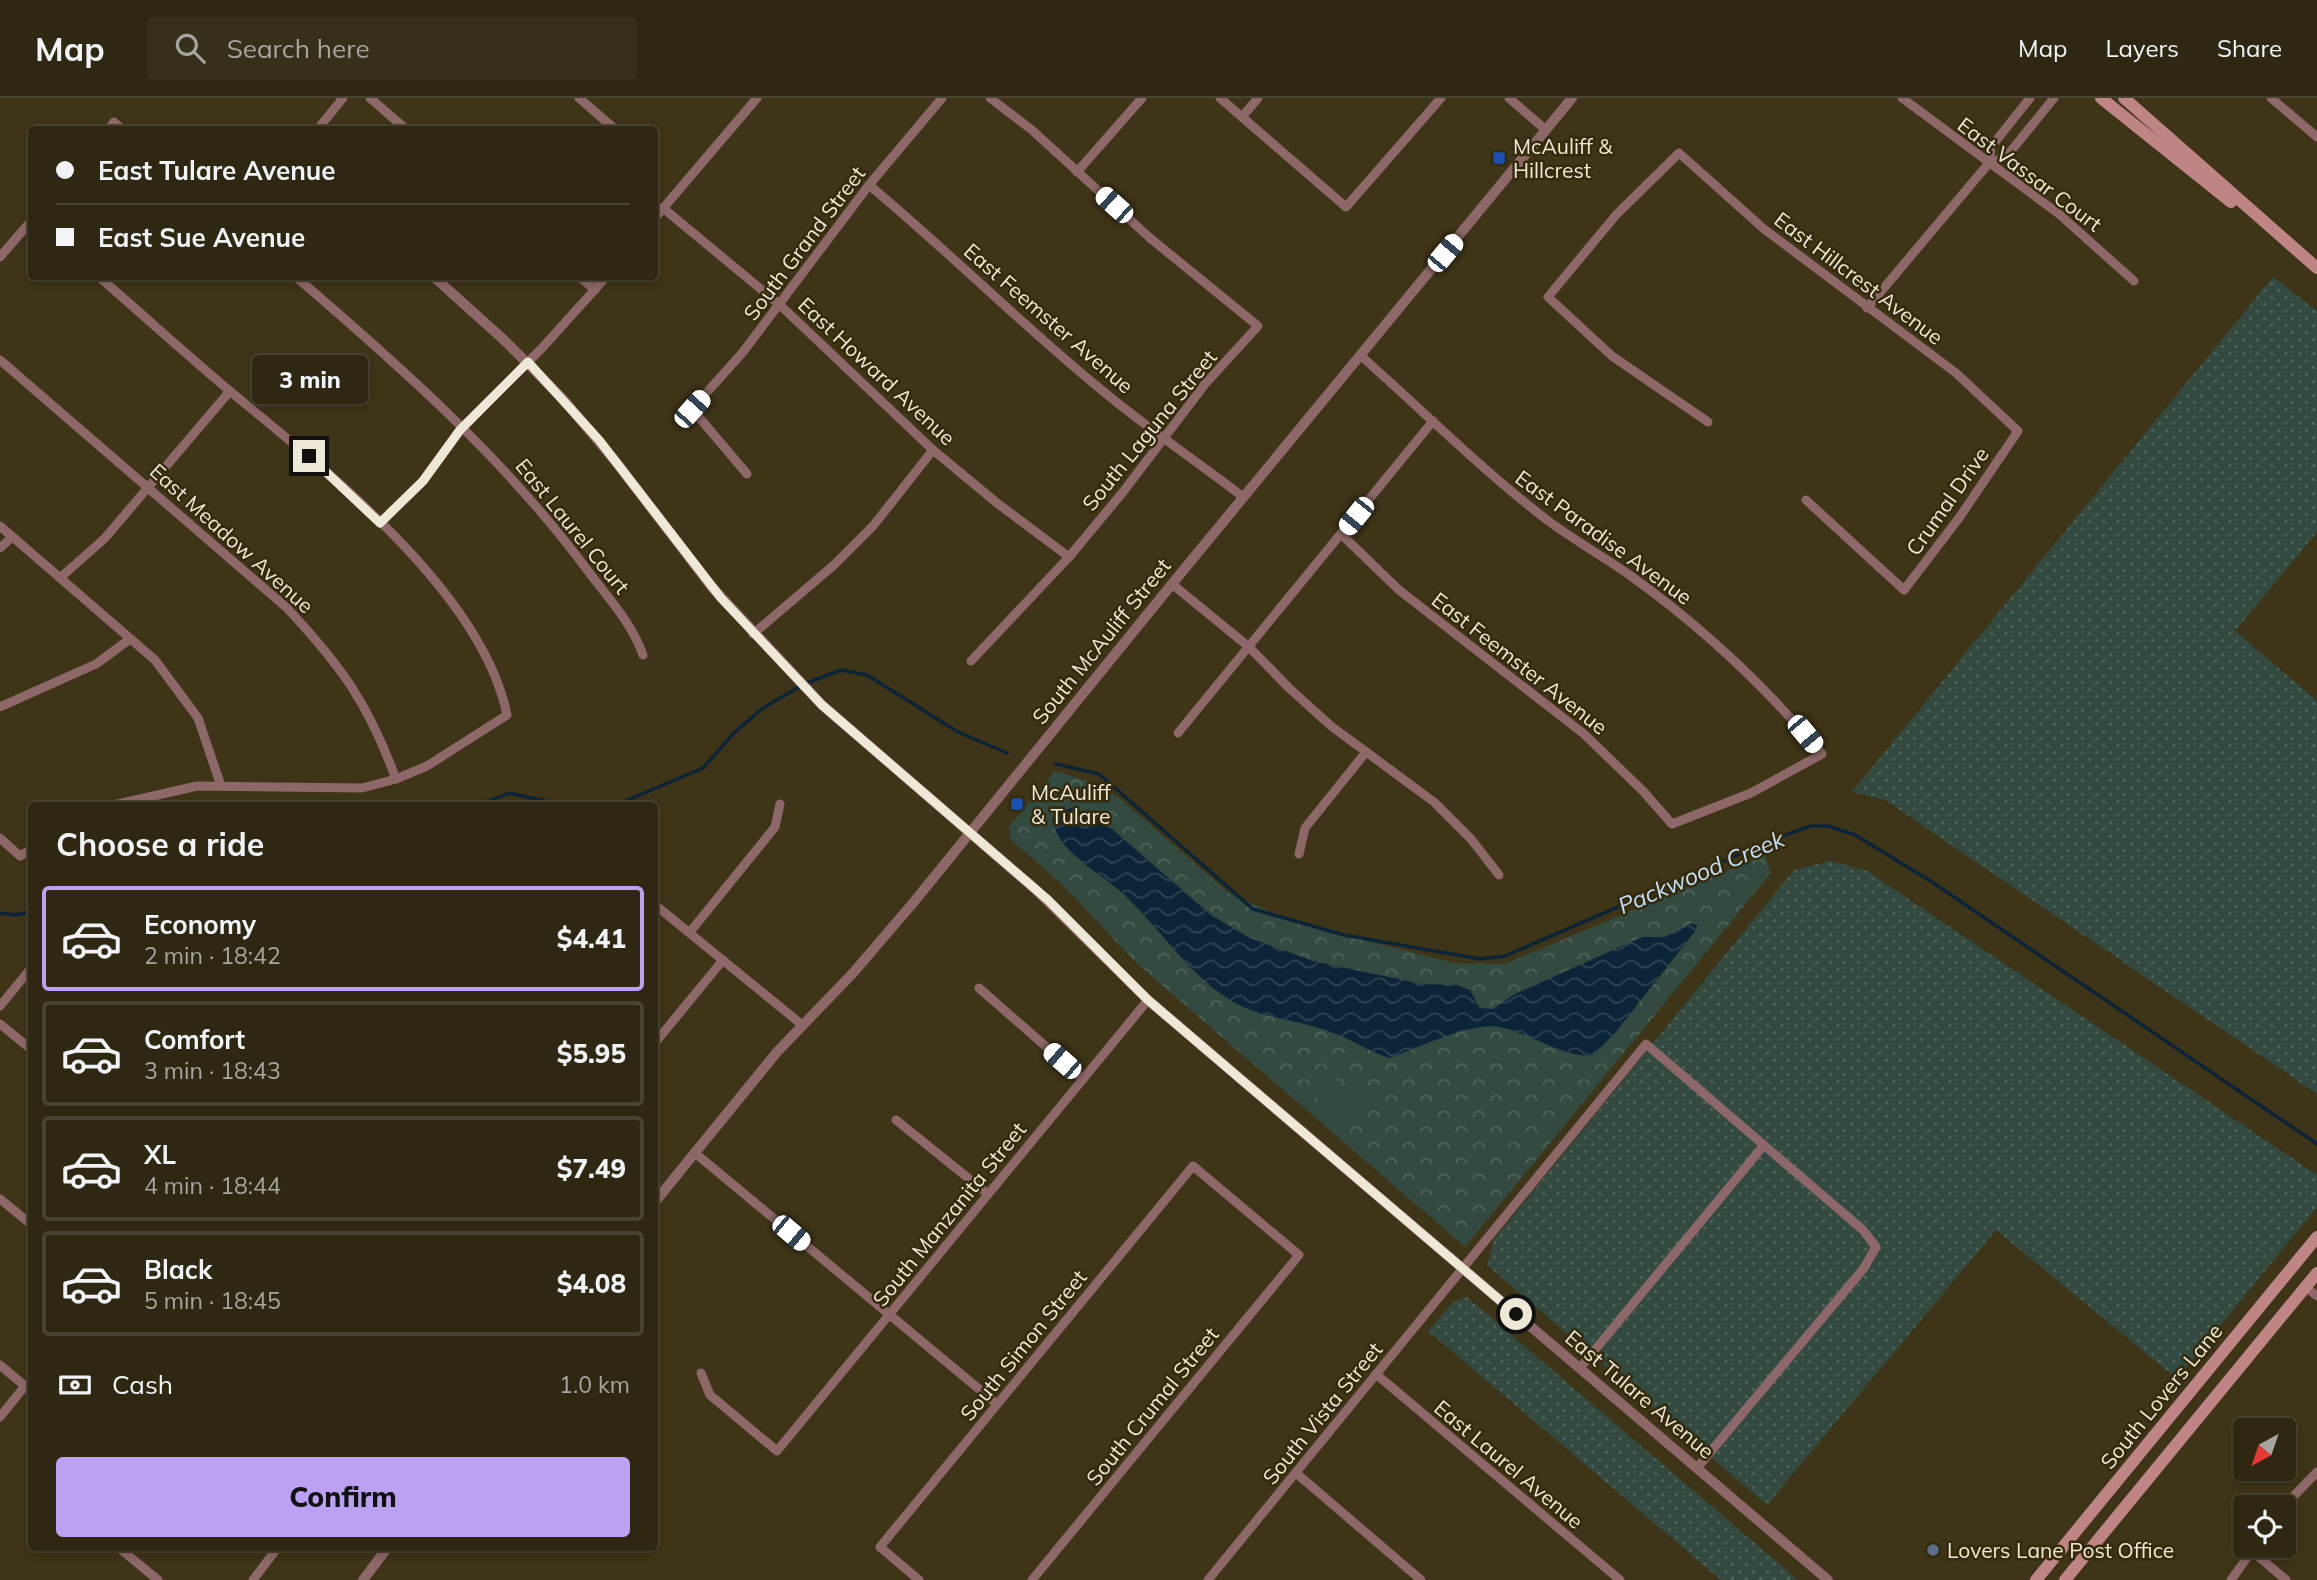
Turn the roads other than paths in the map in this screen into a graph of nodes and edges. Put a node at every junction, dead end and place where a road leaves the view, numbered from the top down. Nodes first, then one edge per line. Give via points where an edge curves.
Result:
1 (343, 98) edge
2 (370, 98) edge
3 (579, 98) edge
4 (757, 98) edge
5 (942, 98) edge
6 (990, 98) edge
7 (1142, 98) edge
8 (1220, 98) edge
9 (1258, 98) edge
10 (1441, 98) edge
11 (1509, 98) edge
12 (1572, 98) edge
13 (1902, 98) edge
14 (2030, 98) edge
15 (2054, 98) edge
16 (2101, 98) edge
17 (2124, 98) edge
18 (2271, 98) edge
19 (1242, 117) junction
20 (320, 126) edge
21 (402, 126) edge
22 (611, 126) edge
23 (1546, 130) junction
24 (2317, 137) edge
25 (1989, 163) junction
26 (1077, 172) junction
27 (869, 186) junction
28 (663, 208) junction
29 (658, 214) edge
30 (28, 225) edge
31 (2301, 255) junction
32 (0, 257) edge
33 (2317, 268) edge
34 (103, 280) edge
35 (300, 280) edge
36 (437, 280) edge
37 (584, 280) edge
38 (604, 280) edge
39 (2134, 281) dead end
40 (595, 290) junction
41 (780, 305) junction
42 (1867, 308) junction
43 (1360, 355) junction
44 (0, 360) edge
45 (528, 362) junction
46 (230, 391) junction
47 (1433, 421) junction
48 (1708, 422) dead end
49 (464, 426) junction
50 (2018, 431) joint
51 (1163, 436) junction
52 (933, 450) junction
53 (747, 474) dead end
54 (149, 486) junction
55 (1243, 497) junction
56 (1806, 500) dead end
57 (380, 523) junction
58 (0, 526) edge
59 (1341, 534) junction
60 (12, 537) junction
61 (0, 548) edge
62 (1069, 557) junction
63 (60, 578) junction
64 (1172, 584) junction
65 (753, 634) junction
66 (130, 639) junction
67 (1250, 647) junction
68 (643, 655) dead end
69 (971, 661) dead end
70 (0, 707) edge
71 (1178, 733) dead end
72 (1366, 752) junction
73 (396, 779) junction
74 (221, 786) junction
75 (124, 802) edge
76 (779, 804) dead end
77 (1672, 824) joint
78 (970, 833) junction
79 (0, 838) edge
80 (28, 851) edge
81 (1300, 854) dead end
82 (1499, 874) dead end
83 (658, 907) edge
84 (690, 932) junction
85 (723, 960) junction
86 (28, 971) edge
87 (979, 988) dead end
88 (1148, 1000) junction
89 (0, 1006) edge
90 (0, 1024) edge
91 (801, 1024) junction
92 (658, 1039) edge
93 (28, 1047) edge
94 (1083, 1079) junction
95 (896, 1120) dead end
96 (1764, 1145) junction
97 (695, 1153) junction
98 (1193, 1166) joint
99 (988, 1194) junction
100 (658, 1198) edge
101 (0, 1199) edge
102 (28, 1222) edge
103 (2317, 1237) edge
104 (1463, 1268) junction
105 (2317, 1273) edge
106 (2306, 1287) junction
107 (2317, 1296) edge
108 (889, 1315) junction
109 (0, 1365) edge
110 (1580, 1368) junction
111 (701, 1373) dead end
112 (1376, 1374) junction
113 (997, 1405) junction
114 (0, 1417) edge
115 (1697, 1468) junction
116 (2317, 1472) edge
117 (1296, 1473) junction
118 (2295, 1495) edge
119 (123, 1551) edge
120 (275, 1551) edge
121 (385, 1551) edge
122 (2247, 1558) edge
123 (2264, 1558) edge
124 (158, 1580) edge
125 (253, 1580) edge
126 (363, 1580) edge
127 (919, 1580) edge
128 (1032, 1580) edge
129 (1208, 1580) edge
130 (1421, 1580) edge
131 (1620, 1580) edge
132 (1828, 1580) edge
133 (2036, 1580) edge
134 (2065, 1580) edge
135 (2231, 1580) edge
136 (2286, 1580) edge

1 - 20 street
2 - 21 street
3 - 22 street
4 - 28 street
5 - 27 street, South Grand Street
6 - 26 street
7 - 26 street
8 - 19 street
9 - 19 street
10 - 19 street via 1346,207
11 - 23 street
12 - 23 street, South McAuliff Street
13 - 25 street, East Vassar Court
14 - 25 street via 1991,147
15 - 25 street via 2006,157
16 - 31 main road
17 - 31 main road
18 - 24 street
23 - 43 street, South McAuliff Street
25 - 39 street, East Vassar Court via 2059,214
25 - 42 street
26 - 51 street, South Laguna Street via 1150,239 1258,326
27 - 41 street, South Grand Street
27 - 51 street, East Feemster Avenue via 1060,355
28 - 29 street
28 - 41 street, East Howard Avenue
30 - 32 street
31 - 33 main road
34 - 46 street
35 - 49 street
36 - 45 street, East Tulare Avenue
37 - 40 street
38 - 40 street
40 - 45 street
41 - 52 street, East Howard Avenue
41 - 53 street, South Grand Street via 692,409
42 - 48 street, East Hillcrest Avenue via 1763,229 1679,153 1616,215 1548,297 1612,356
42 - 50 street, East Hillcrest Avenue via 1956,373
43 - 47 street, East Paradise Avenue
43 - 55 street, South McAuliff Street
44 - 54 street, East Meadow Avenue
45 - 49 street
45 - 65 street, East Tulare Avenue via 599,440
46 - 54 street
46 - 57 street via 329,472
47 - 59 street
47 - 77 street, East Paradise Avenue via 1549,521 1632,577 1730,656 1822,754 1751,793
49 - 57 street via 418,486
49 - 68 street, East Laurel Court via 568,544 636,635
50 - 56 street, Crumal Drive via 1904,590
51 - 55 street, East Feemster Avenue
51 - 62 street, South Laguna Street
52 - 62 street, East Howard Avenue
52 - 65 street via 873,526
54 - 63 street
54 - 73 street, East Meadow Avenue via 287,608 325,649 359,694
55 - 64 street, South McAuliff Street
57 - 73 street via 436,583 464,622 508,715 427,766
58 - 60 street
59 - 67 street
59 - 77 street, East Feemster Avenue via 1399,590 1584,734
60 - 61 street
60 - 63 street
62 - 69 street, South Laguna Street
63 - 66 street
64 - 67 street
64 - 78 street, South McAuliff Street
65 - 78 street, East Tulare Avenue via 810,693
66 - 70 street via 96,664
66 - 74 street via 155,660 198,718
67 - 71 street
67 - 72 street via 1289,688
72 - 81 street via 1304,828
72 - 82 street via 1433,802
73 - 74 street via 362,788
74 - 75 street via 159,792
76 - 84 street via 775,827
78 - 88 street, East Tulare Avenue via 1048,900
78 - 91 street, South McAuliff Street via 882,941
79 - 80 street via 20,856
83 - 84 street
84 - 85 street
85 - 91 street
85 - 92 street
86 - 89 street
87 - 94 street
88 - 94 street, South Manzanita Street
88 - 104 street, East Tulare Avenue
90 - 93 street
91 - 97 street, South McAuliff Street
94 - 99 street, South Manzanita Street
95 - 99 street
96 - 104 street, South Vista Street via 1646,1044
96 - 110 street
96 - 115 street via 1863,1230 1876,1247 1864,1268
97 - 100 street, South McAuliff Street
97 - 108 street
98 - 113 street, South Simon Street
98 - 128 street, South Crumal Street via 1299,1255
99 - 108 street, South Manzanita Street
101 - 102 street
103 - 133 main road, South Lovers Lane
104 - 110 street, East Tulare Avenue
104 - 112 street, South Vista Street
105 - 106 main road, South Lovers Lane
106 - 107 street
106 - 134 main road, South Lovers Lane
108 - 111 street, South Manzanita Street via 777,1451 710,1395
108 - 113 street
109 - 114 street via 25,1386
110 - 115 street, East Tulare Avenue
112 - 117 street, South Vista Street
112 - 131 street, East Laurel Avenue
113 - 127 street, South Simon Street via 880,1547
115 - 132 street, East Tulare Avenue
116 - 118 street
117 - 129 street, South Vista Street
117 - 130 street
119 - 124 street
120 - 125 street
121 - 126 street
122 - 135 street
123 - 136 street

